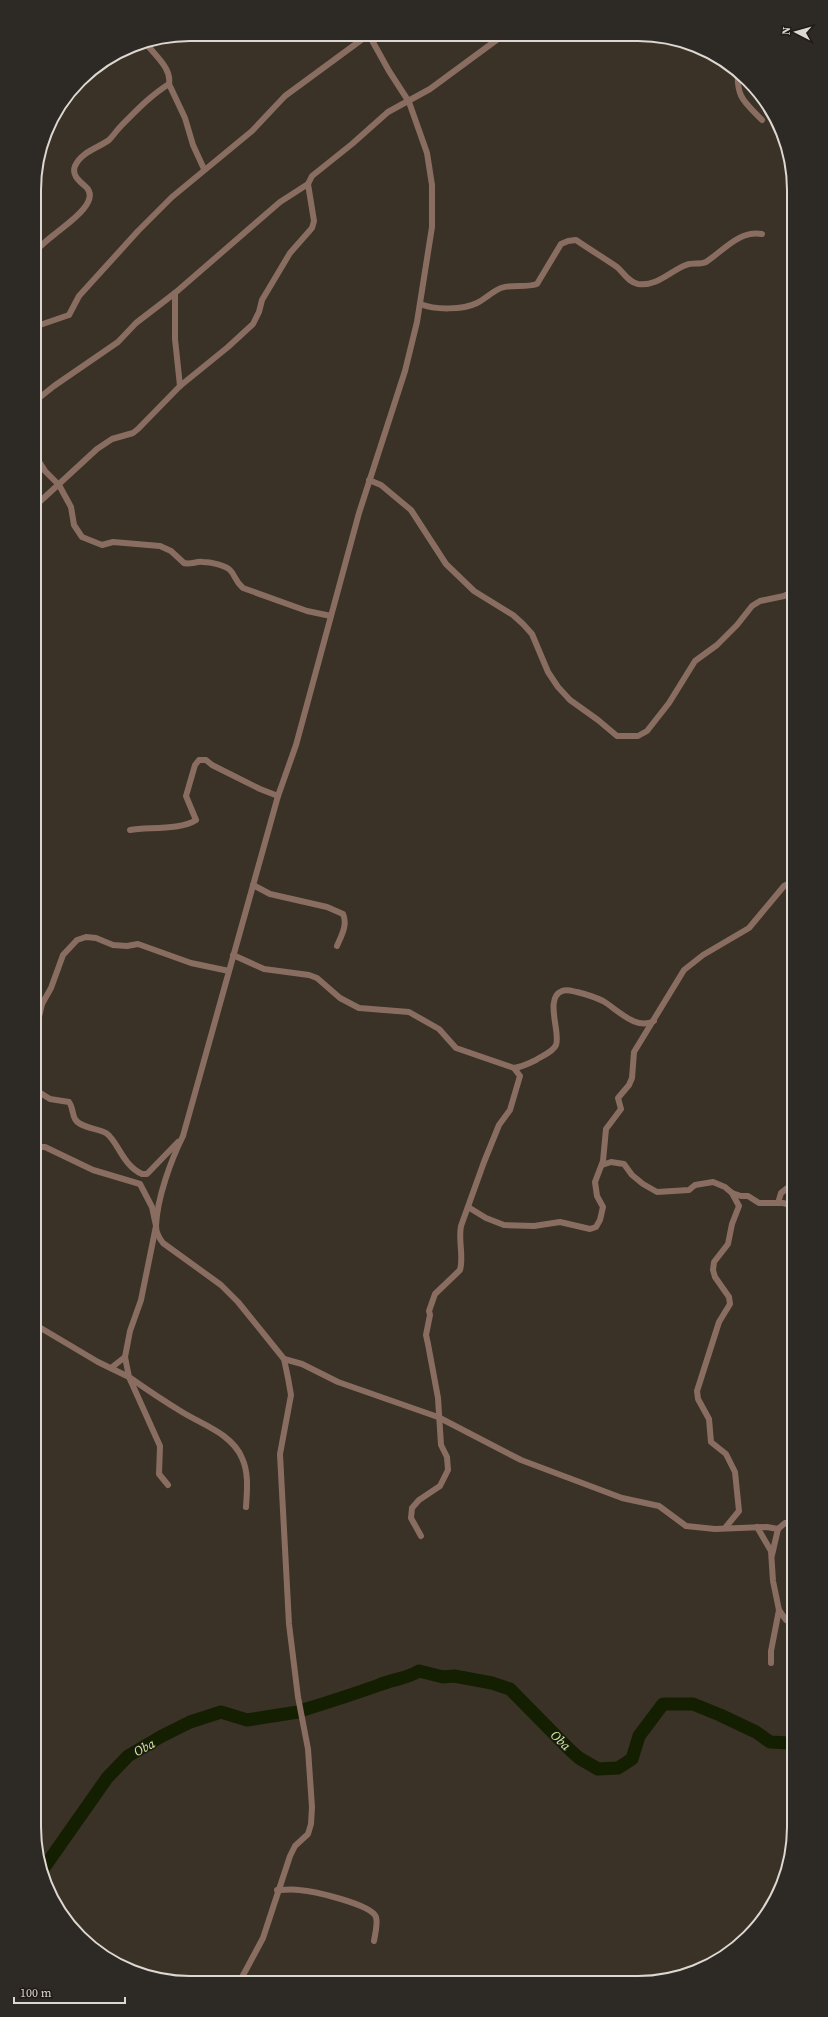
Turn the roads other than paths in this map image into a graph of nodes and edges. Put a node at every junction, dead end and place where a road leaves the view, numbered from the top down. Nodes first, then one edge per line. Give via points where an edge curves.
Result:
1 (360, 41) edge
2 (371, 41) edge
3 (495, 41) edge
4 (149, 47) edge
5 (737, 79) edge
6 (169, 84) junction
7 (409, 102) junction
8 (762, 120) dead end
9 (204, 169) junction
10 (308, 184) junction
11 (762, 234) dead end
12 (41, 246) edge
13 (175, 293) junction
14 (420, 304) junction
15 (41, 325) edge
16 (180, 386) junction
17 (41, 396) edge
18 (41, 466) edge
19 (369, 480) junction
20 (59, 484) junction
21 (41, 501) edge
22 (787, 594) edge
23 (331, 616) junction
24 (278, 796) junction
25 (130, 830) dead end
26 (787, 884) edge
27 (253, 885) junction
28 (337, 946) dead end
29 (233, 955) junction
30 (229, 970) junction
31 (41, 1008) edge
32 (654, 1021) junction
33 (514, 1068) junction
34 (41, 1093) edge
35 (183, 1136) junction
36 (41, 1147) edge
37 (602, 1165) junction
38 (787, 1188) edge
39 (732, 1193) junction
40 (778, 1203) junction
41 (787, 1205) edge
42 (468, 1207) junction
43 (156, 1226) junction
44 (41, 1328) edge
45 (125, 1358) junction
46 (284, 1359) junction
47 (111, 1368) junction
48 (129, 1377) junction
49 (438, 1417) junction
50 (168, 1485) dead end
51 (246, 1506) dead end
52 (787, 1523) edge
53 (757, 1527) junction
54 (725, 1528) junction
55 (778, 1529) junction
56 (421, 1536) dead end
57 (772, 1556) junction
58 (780, 1610) junction
59 (787, 1620) edge
60 (771, 1663) dead end
61 (278, 1890) junction
62 (374, 1941) dead end
63 (242, 1976) edge

1 - 9 street via 285,96 252,131 224,156
2 - 7 street
3 - 7 street via 430,89 411,98
4 - 6 street via 164,66 170,78
5 - 8 street via 737,85 745,104
6 - 9 street
6 - 12 street via 146,101 108,140 78,160 74,167 75,174 90,193 89,201 68,225
7 - 10 street via 388,112 312,176
7 - 14 street via 427,153 432,185 432,227
9 - 15 street via 172,196 138,231 79,296 70,315
10 - 13 street via 280,202
10 - 16 street via 314,221 312,228 286,259 262,300 253,324
11 - 14 street via 754,232 732,241 704,263 686,264 652,283 638,284 628,280 618,268 576,240 568,241 562,244 537,284 500,288 467,307 427,307
13 - 16 street via 175,339
13 - 17 street via 136,323 118,342
14 - 19 street via 405,371
16 - 20 street via 138,429 104,443
18 - 20 street
19 - 22 street via 381,485 410,510 446,564 474,591 523,624 532,634 548,672 558,687 570,700 617,736 638,736 647,732 694,661 717,645 752,606 760,601
19 - 23 street
20 - 21 street
20 - 23 street via 71,507 74,525 82,537 102,545 113,542 160,546 171,551 184,564 202,561 223,567 230,570 236,582 243,588 307,611
23 - 24 street via 296,745
24 - 25 street via 206,760 199,760 186,796 196,820 166,827
24 - 27 street
26 - 32 street via 749,928 703,955 684,970
27 - 28 street via 270,894 327,907 344,914 345,926
27 - 29 street
29 - 30 street
29 - 33 street via 264,969 317,978 340,998 359,1008 409,1012 439,1029 456,1048
30 - 31 street via 191,963 138,944 113,945 86,937 77,940 63,955
30 - 35 street
32 - 33 street via 644,1024 636,1022 602,1000 566,989 560,991 554,1006 556,1046 532,1062
32 - 37 street via 634,1052 632,1078 618,1098 620,1109 606,1129
33 - 42 street via 520,1076 516,1092 510,1110 499,1125
34 - 35 street via 50,1099 69,1102 75,1119 107,1134 126,1162 142,1174 147,1174
35 - 43 street via 162,1195
36 - 43 street via 92,1170 140,1184 152,1206
37 - 39 street via 611,1162 624,1164 632,1175 657,1192 689,1190 695,1185 713,1182
37 - 42 street via 594,1182 602,1207 600,1220 593,1229 560,1222 534,1226 504,1225
38 - 40 street via 781,1193
39 - 40 street via 748,1196 759,1203
39 - 54 street via 739,1206 728,1244 714,1262 713,1270 729,1297 730,1304 719,1322 698,1391 698,1399 709,1419 711,1442 726,1454 735,1472 738,1512
40 - 41 street
42 - 49 street via 459,1237 462,1258 460,1270 435,1294 429,1310 426,1335 438,1398
43 - 45 street via 141,1300 130,1331
43 - 46 street via 163,1243 221,1285
44 - 47 street
45 - 47 street
45 - 48 street
46 - 49 street via 302,1364 338,1382
46 - 61 street via 291,1395 280,1454 289,1624 298,1697 308,1749 312,1808 308,1834 295,1846
47 - 48 street
48 - 50 street via 160,1446 160,1474
48 - 51 street via 183,1413 226,1437 236,1446 243,1459 247,1479
49 - 54 street via 520,1460 622,1498 659,1506 686,1526
49 - 56 street via 441,1445 447,1457 448,1470 440,1486 418,1500 412,1508 411,1518
52 - 55 street
53 - 54 street
53 - 55 street
53 - 57 street
55 - 57 street
57 - 58 street via 773,1581
58 - 59 street
58 - 60 street via 770,1651
61 - 62 street via 306,1891 345,1900 371,1911 376,1916
61 - 63 street via 263,1938

